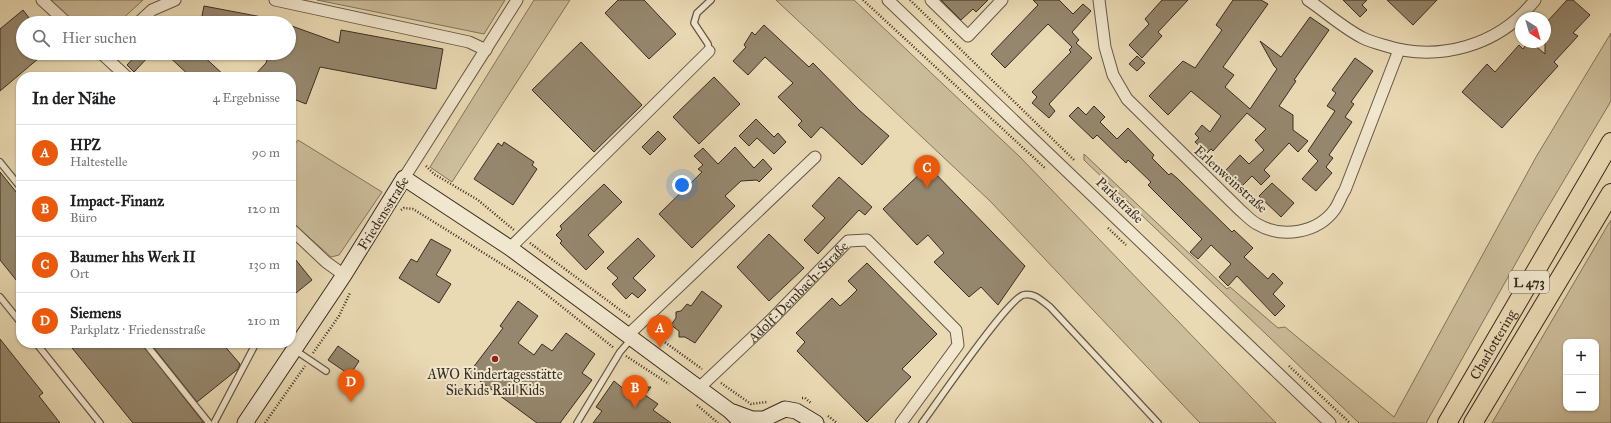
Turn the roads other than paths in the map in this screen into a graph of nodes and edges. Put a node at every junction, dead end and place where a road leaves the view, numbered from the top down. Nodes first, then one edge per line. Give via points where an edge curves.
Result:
1 (42, 0) edge
2 (174, 0) edge
3 (275, 0) edge
4 (517, 0) edge
5 (711, 0) edge
6 (888, 0) edge
7 (931, 0) edge
8 (1002, 0) edge
9 (1099, 0) edge
10 (1308, 0) edge
11 (1535, 0) edge
12 (59, 16) edge
13 (146, 16) edge
14 (486, 50) junction
15 (1399, 50) junction
16 (709, 51) joint
17 (109, 60) edge
18 (122, 72) edge
19 (1611, 142) edge
20 (816, 157) dead end
21 (0, 162) edge
22 (404, 178) junction
23 (16, 182) edge
24 (1611, 193) edge
25 (296, 234) edge
26 (510, 248) junction
27 (344, 275) junction
28 (0, 297) edge
29 (16, 318) edge
30 (630, 336) junction
31 (296, 346) edge
32 (40, 348) edge
33 (149, 348) edge
34 (253, 348) edge
35 (294, 349) joint
36 (326, 371) dead end
37 (699, 388) junction
38 (780, 405) junction
39 (821, 419) edge
40 (748, 422) edge
41 (100, 423) edge
42 (209, 423) edge
43 (214, 423) edge
44 (245, 423) edge
45 (578, 423) edge
46 (772, 423) edge
47 (901, 423) edge
48 (922, 423) edge
49 (1158, 423) edge
50 (1330, 423) edge
51 (1447, 423) edge
52 (1473, 423) edge

1 - 12 street
2 - 13 street via 152,10
3 - 14 street via 469,42
4 - 14 street, Friedensstraße
5 - 16 lane via 697,13 694,22 708,44
6 - 50 street, Parkstraße
7 - 8 street via 968,36
9 - 15 street, Erlenweinstraße via 1105,47 1113,75 1127,99 1240,210 1257,224 1273,231 1290,233 1309,229 1321,222 1334,209 1344,190
10 - 15 street via 1363,38
11 - 15 street via 1509,27 1462,49 1423,53
14 - 22 street, Friedensstraße
16 - 26 street
17 - 18 street
19 - 51 highway, Charlottering / L 473
20 - 30 street
21 - 23 lane
22 - 26 main road
22 - 27 main road, Friedensstraße
24 - 52 highway, Charlottering / L 473
25 - 27 street
26 - 30 main road
27 - 31 main road, Friedensstraße
28 - 29 lane
30 - 37 main road
30 - 45 lane
32 - 41 lane
33 - 42 lane
34 - 43 lane
35 - 36 lane
35 - 44 main road, Friedensstraße
37 - 40 main road
37 - 47 street, Adolf-Dembach-Straße via 770,321 848,241 867,240 956,330 958,345
38 - 39 main road
38 - 40 main road via 764,419
38 - 46 main road
48 - 49 lane via 996,322 1023,295 1035,296 1050,307

